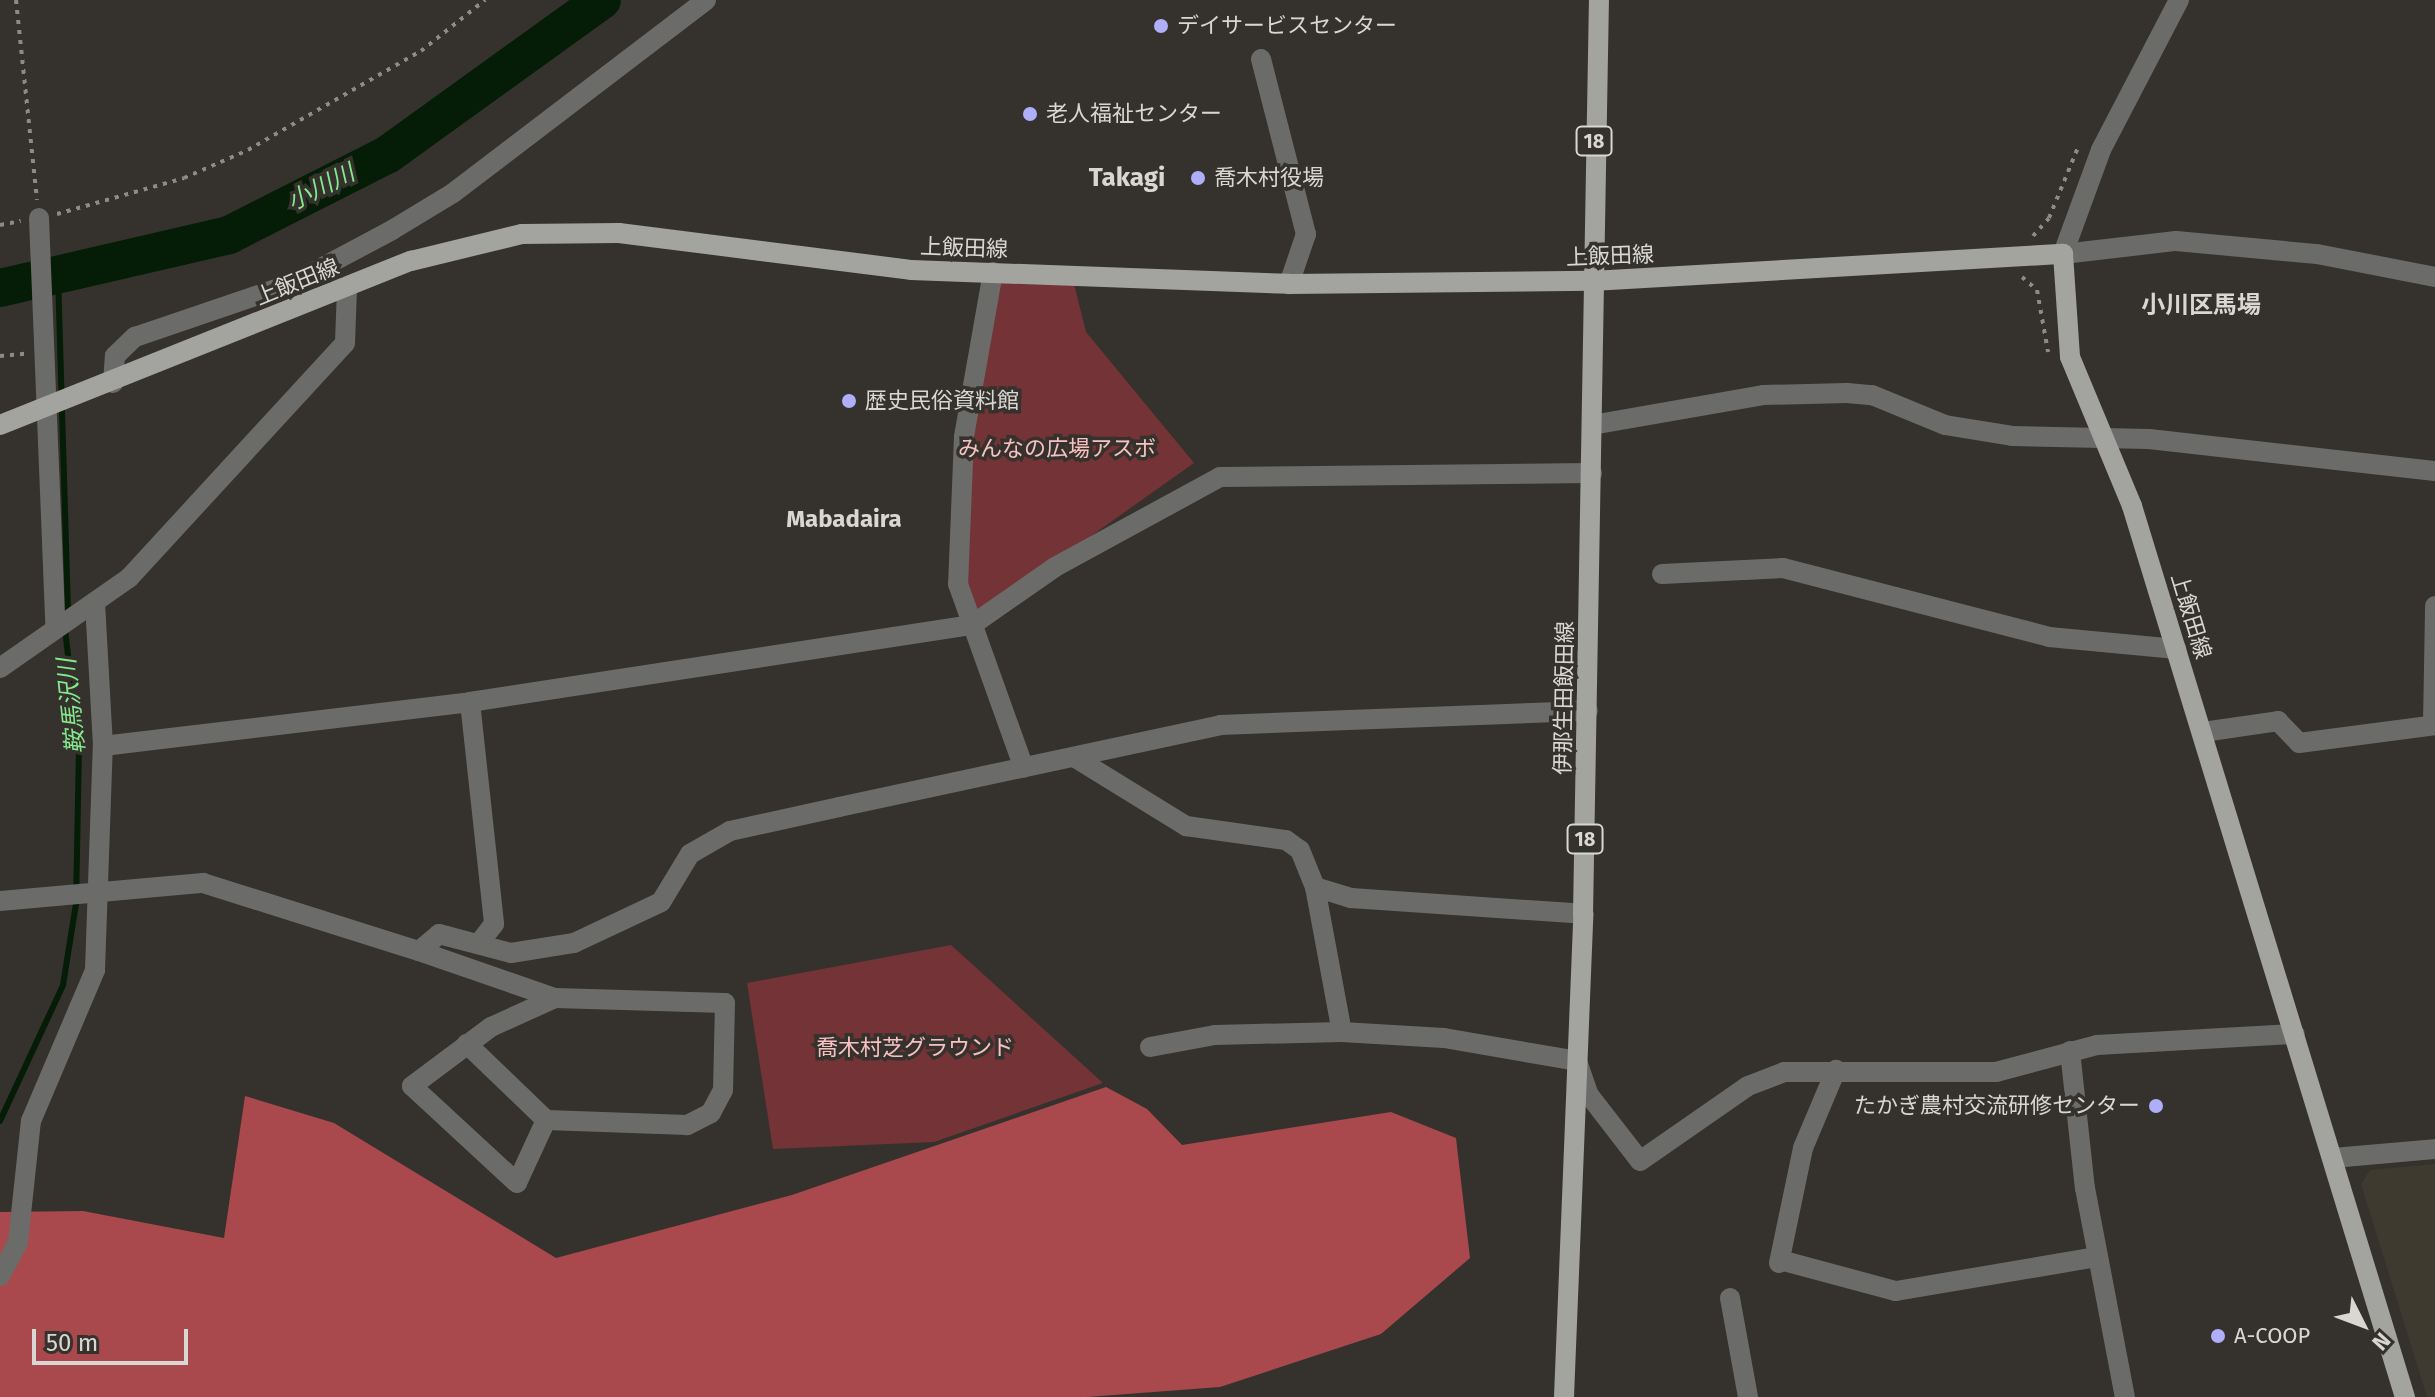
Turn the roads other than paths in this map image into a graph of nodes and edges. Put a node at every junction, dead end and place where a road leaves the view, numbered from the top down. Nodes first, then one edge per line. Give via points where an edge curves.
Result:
1 (706, 0) edge
2 (1599, 0) edge
3 (2179, 0) edge
4 (1261, 59) dead end
5 (39, 224) road end
6 (2063, 254) junction
7 (993, 272) junction
8 (2435, 277) edge
9 (1592, 281) junction
10 (1289, 284) junction
11 (347, 288) junction
12 (104, 386) junction
13 (48, 406) junction
14 (0, 425) edge
15 (1592, 425) junction
16 (2104, 437) junction
17 (2435, 471) edge
18 (1592, 473) junction
19 (1662, 574) dead end
20 (95, 602) junction
21 (2435, 606) edge
22 (55, 624) junction
23 (972, 625) junction
24 (2176, 649) junction
25 (0, 668) edge
26 (470, 702) junction
27 (1588, 711) junction
28 (2434, 725) edge
29 (2203, 732) junction
30 (103, 746) junction
31 (1074, 757) junction
32 (1024, 768) junction
33 (1315, 887) junction
34 (98, 889) junction
35 (0, 901) edge
36 (1583, 914) junction
37 (479, 943) junction
38 (419, 951) junction
39 (555, 998) junction
40 (1342, 1032) junction
41 (2295, 1034) junction
42 (467, 1044) junction
43 (1150, 1047) dead end
44 (2070, 1051) junction
45 (1577, 1061) junction
46 (1836, 1070) junction
47 (546, 1120) junction
48 (2435, 1149) edge
49 (2333, 1158) junction
50 (2097, 1257) junction
51 (0, 1276) edge
52 (1730, 1298) dead end
53 (1564, 1397) edge
54 (1748, 1397) edge
55 (2125, 1397) edge
56 (2405, 1397) edge

1 - 12 street via 453,193 291,284 135,337 115,356
2 - 9 main road, 伊那生田飯田線 / 18
3 - 6 street via 2095,162
4 - 10 street via 1306,234
5 - 13 street
6 - 8 street via 2176,241 2317,254
6 - 9 main road, 上飯田線
6 - 16 main road, 上飯田線 via 2064,330
7 - 10 main road, 上飯田線
7 - 11 main road, 上飯田線 via 800,261 563,231 463,243
7 - 23 street via 958,517 958,584
9 - 10 main road, 上飯田線
9 - 15 main road, 伊那生田飯田線 / 18
11 - 12 main road, 上飯田線
11 - 20 street via 345,343 129,578
12 - 13 main road, 上飯田線
13 - 14 main road, 上飯田線
13 - 22 street
15 - 16 street via 1764,395 1847,393 1872,395 1945,425
15 - 18 main road, 伊那生田飯田線 / 18
16 - 17 street
16 - 24 main road, 上飯田線
18 - 23 street via 1220,477 1055,567
18 - 27 main road, 伊那生田飯田線 / 18
19 - 24 street via 1783,568 2049,637
20 - 22 street
20 - 30 street
21 - 28 street
22 - 25 street
23 - 26 street
23 - 32 street
24 - 29 main road, 上飯田線
26 - 30 street
26 - 37 street via 494,924
27 - 31 street via 1285,719 1220,725
27 - 36 main road, 伊那生田飯田線 / 18
28 - 29 street via 2299,743 2278,721
29 - 41 main road, 上飯田線
30 - 34 street
31 - 32 street
31 - 33 street via 1186,826 1286,840 1300,850
32 - 37 street via 730,831 690,854 661,902 574,943 511,953
33 - 36 street via 1351,898
33 - 40 street
34 - 35 street
34 - 38 street via 203,883 285,903
34 - 51 street via 90,992 31,1121 18,1242
36 - 45 main road, 伊那生田飯田線 / 18
37 - 38 street via 439,934
38 - 39 street
39 - 42 street
39 - 47 street via 725,1003 723,1090 711,1113 687,1125
40 - 43 street via 1215,1035
40 - 45 street via 1444,1038
41 - 44 street
41 - 49 main road, 上飯田線
42 - 47 street
42 - 47 street via 412,1086 475,1151 517,1183
44 - 46 street via 1996,1072
44 - 50 street
45 - 46 street via 1589,1095 1640,1161 1768,1076
45 - 53 main road, 伊那生田飯田線 / 18
46 - 50 street via 1803,1148 1779,1261 1896,1291
48 - 49 street
49 - 56 main road, 上飯田線
50 - 55 street
52 - 54 street

